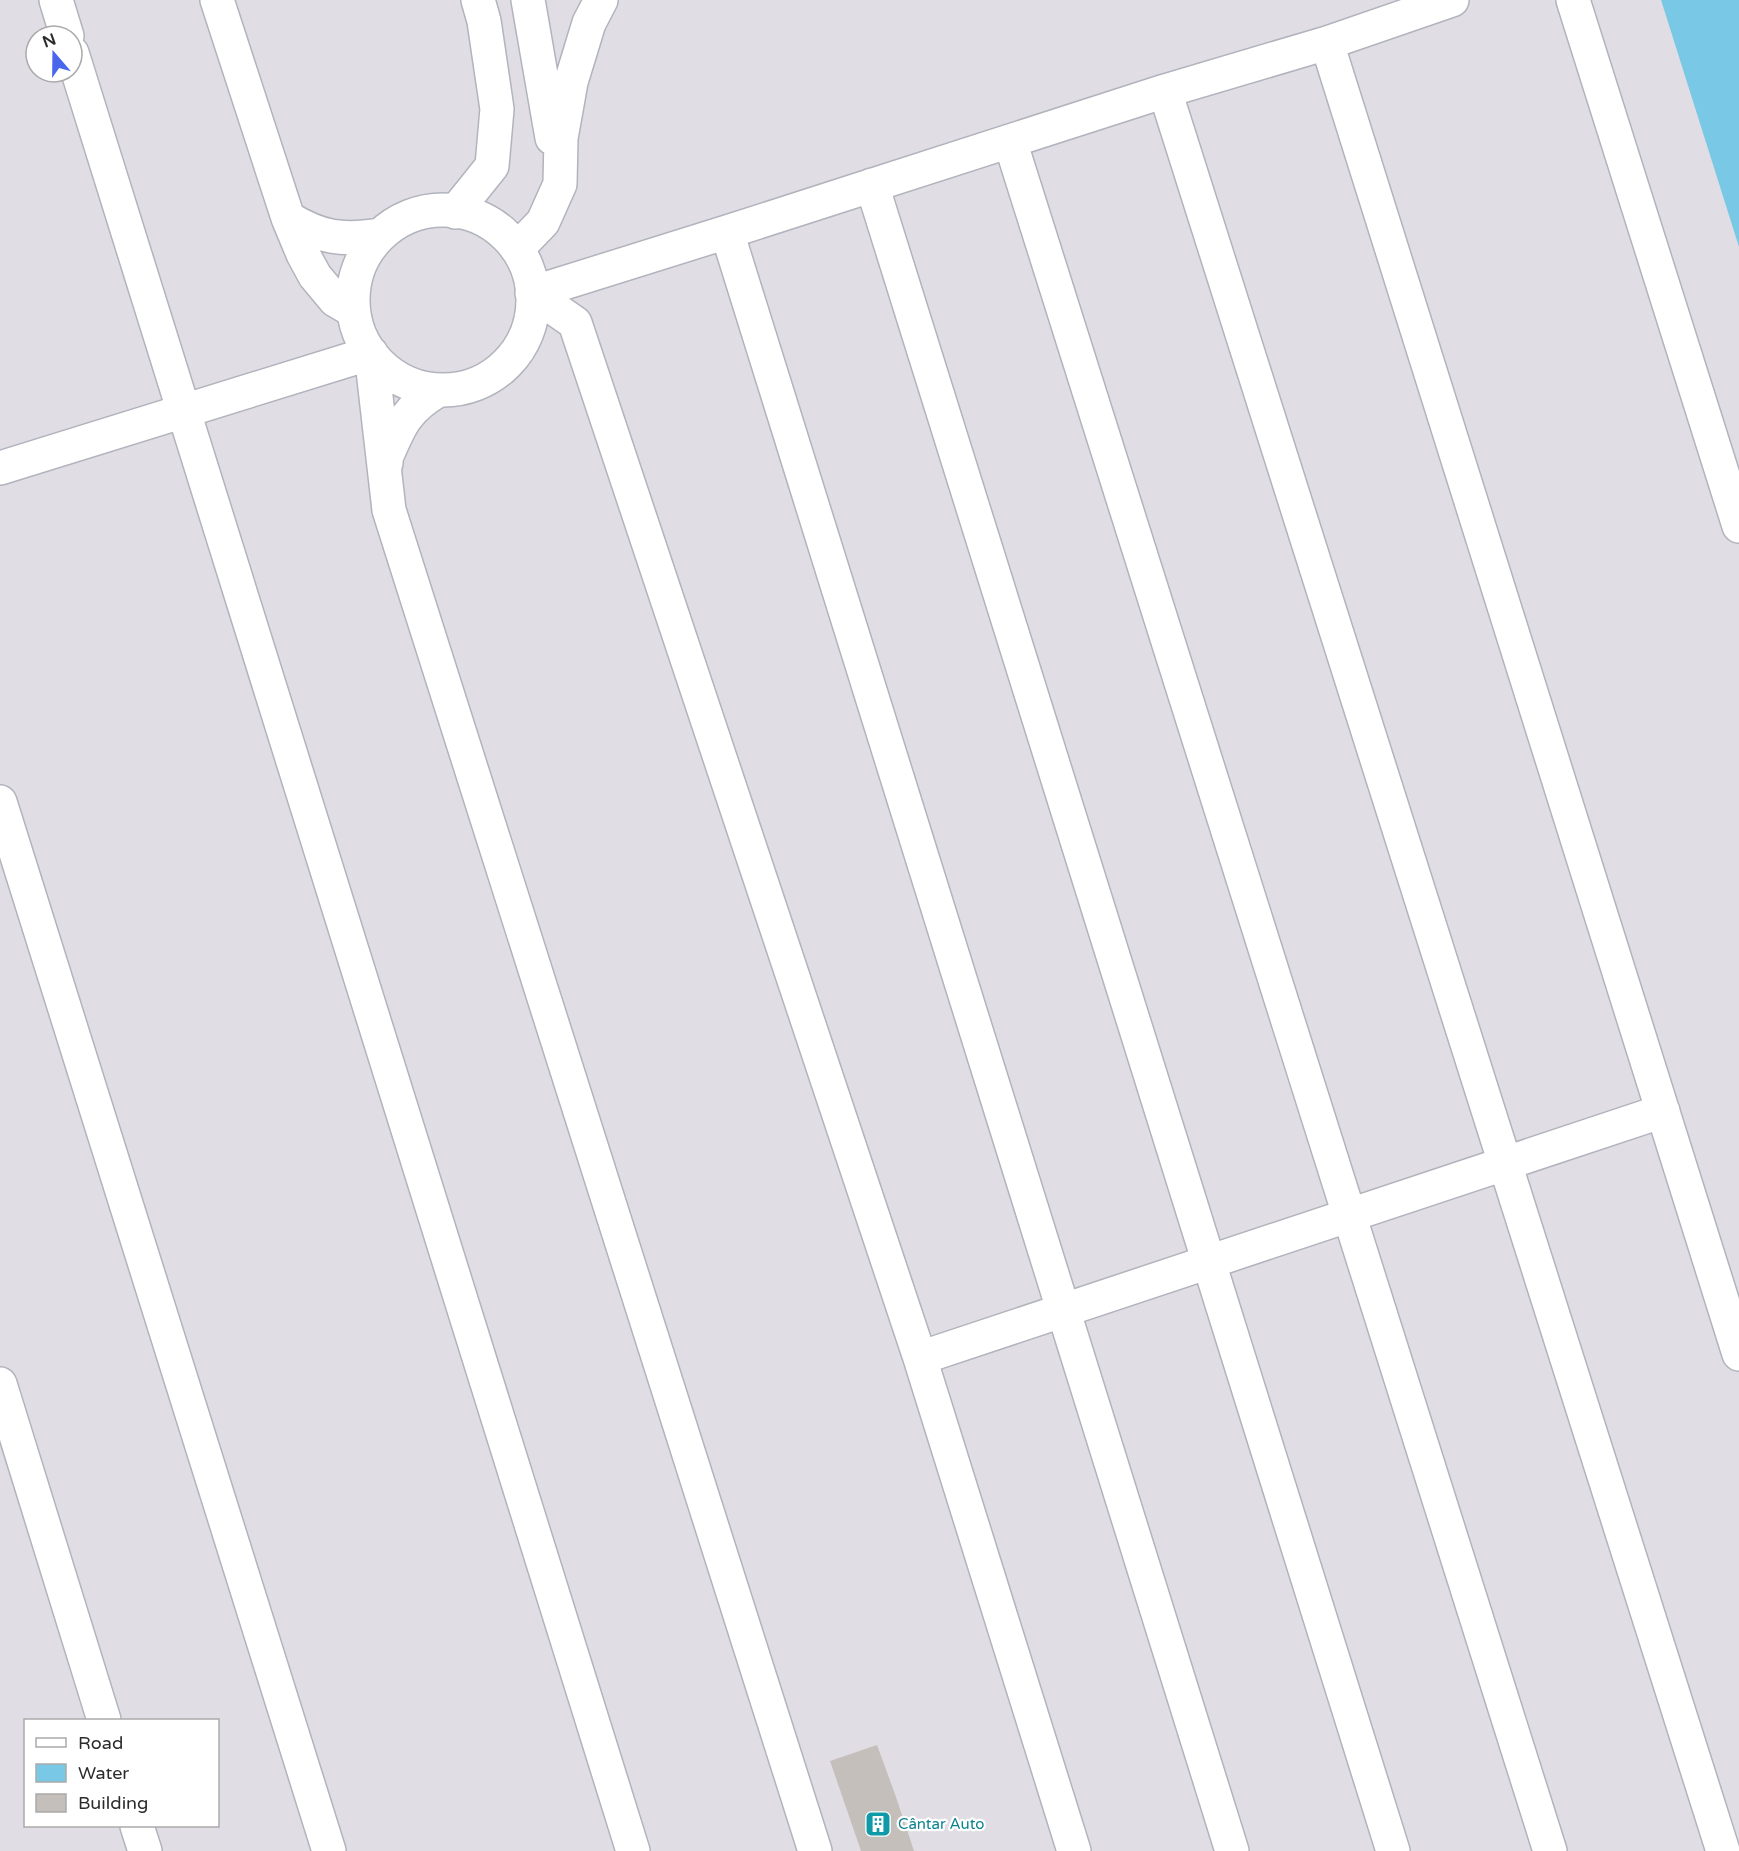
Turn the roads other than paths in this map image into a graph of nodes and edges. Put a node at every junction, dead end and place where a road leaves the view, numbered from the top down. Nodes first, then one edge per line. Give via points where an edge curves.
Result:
1 (56, 0) edge
2 (217, 0) edge
3 (477, 0) edge
4 (528, 0) edge
5 (601, 0) edge
6 (1452, 0) edge
7 (1573, 0) edge
8 (63, 24) edge
9 (1327, 43) junction
10 (82, 84) edge
11 (1165, 91) junction
12 (1010, 141) junction
13 (560, 184) junction
14 (872, 185) junction
15 (455, 212) junction
16 (288, 218) junction
17 (727, 232) junction
18 (380, 235) junction
19 (517, 249) junction
20 (532, 293) junction
21 (352, 310) junction
22 (371, 353) junction
23 (438, 390) junction
24 (184, 411) junction
25 (0, 468) edge
26 (389, 510) junction
27 (1739, 526) edge
28 (0, 802) edge
29 (1663, 1111) junction
30 (1505, 1164) junction
31 (1350, 1215) junction
32 (1209, 1262) junction
33 (1064, 1310) junction
34 (1739, 1353) edge
35 (920, 1358) junction
36 (0, 1384) edge
37 (104, 1719) edge
38 (137, 1827) edge
39 (145, 1851) edge
40 (329, 1851) edge
41 (633, 1851) edge
42 (814, 1851) edge
43 (1074, 1851) edge
44 (1233, 1851) edge
45 (1393, 1851) edge
46 (1550, 1851) edge
47 (1723, 1851) edge

1 - 8 lane
2 - 16 lane
3 - 15 lane via 484,21 497,109 492,166
4 - 13 lane
5 - 13 lane via 589,23 572,82 561,138
6 - 9 lane
7 - 27 lane
9 - 11 lane
9 - 29 lane
10 - 24 lane
11 - 12 lane
11 - 30 lane
12 - 14 lane
12 - 31 lane
13 - 19 lane via 543,222
14 - 17 lane
14 - 32 lane
15 - 18 lane via 420,213 399,221
15 - 19 lane via 487,221
16 - 18 lane via 333,237
16 - 21 lane via 315,276 335,300
17 - 20 lane
17 - 33 lane
18 - 21 lane via 365,252 354,280
19 - 20 lane
20 - 23 lane via 529,329 514,356 490,377 462,389
20 - 35 lane via 575,322
21 - 22 lane via 360,339
22 - 23 lane via 400,381
22 - 24 lane
22 - 26 lane
23 - 26 lane via 411,409 389,449
24 - 25 lane
24 - 41 lane
26 - 42 lane
28 - 40 lane
29 - 30 lane
29 - 34 lane
30 - 31 lane
30 - 47 lane
31 - 32 lane
31 - 46 lane
32 - 33 lane
32 - 45 lane
33 - 35 lane
33 - 44 lane
35 - 43 lane
36 - 37 lane
38 - 39 lane

